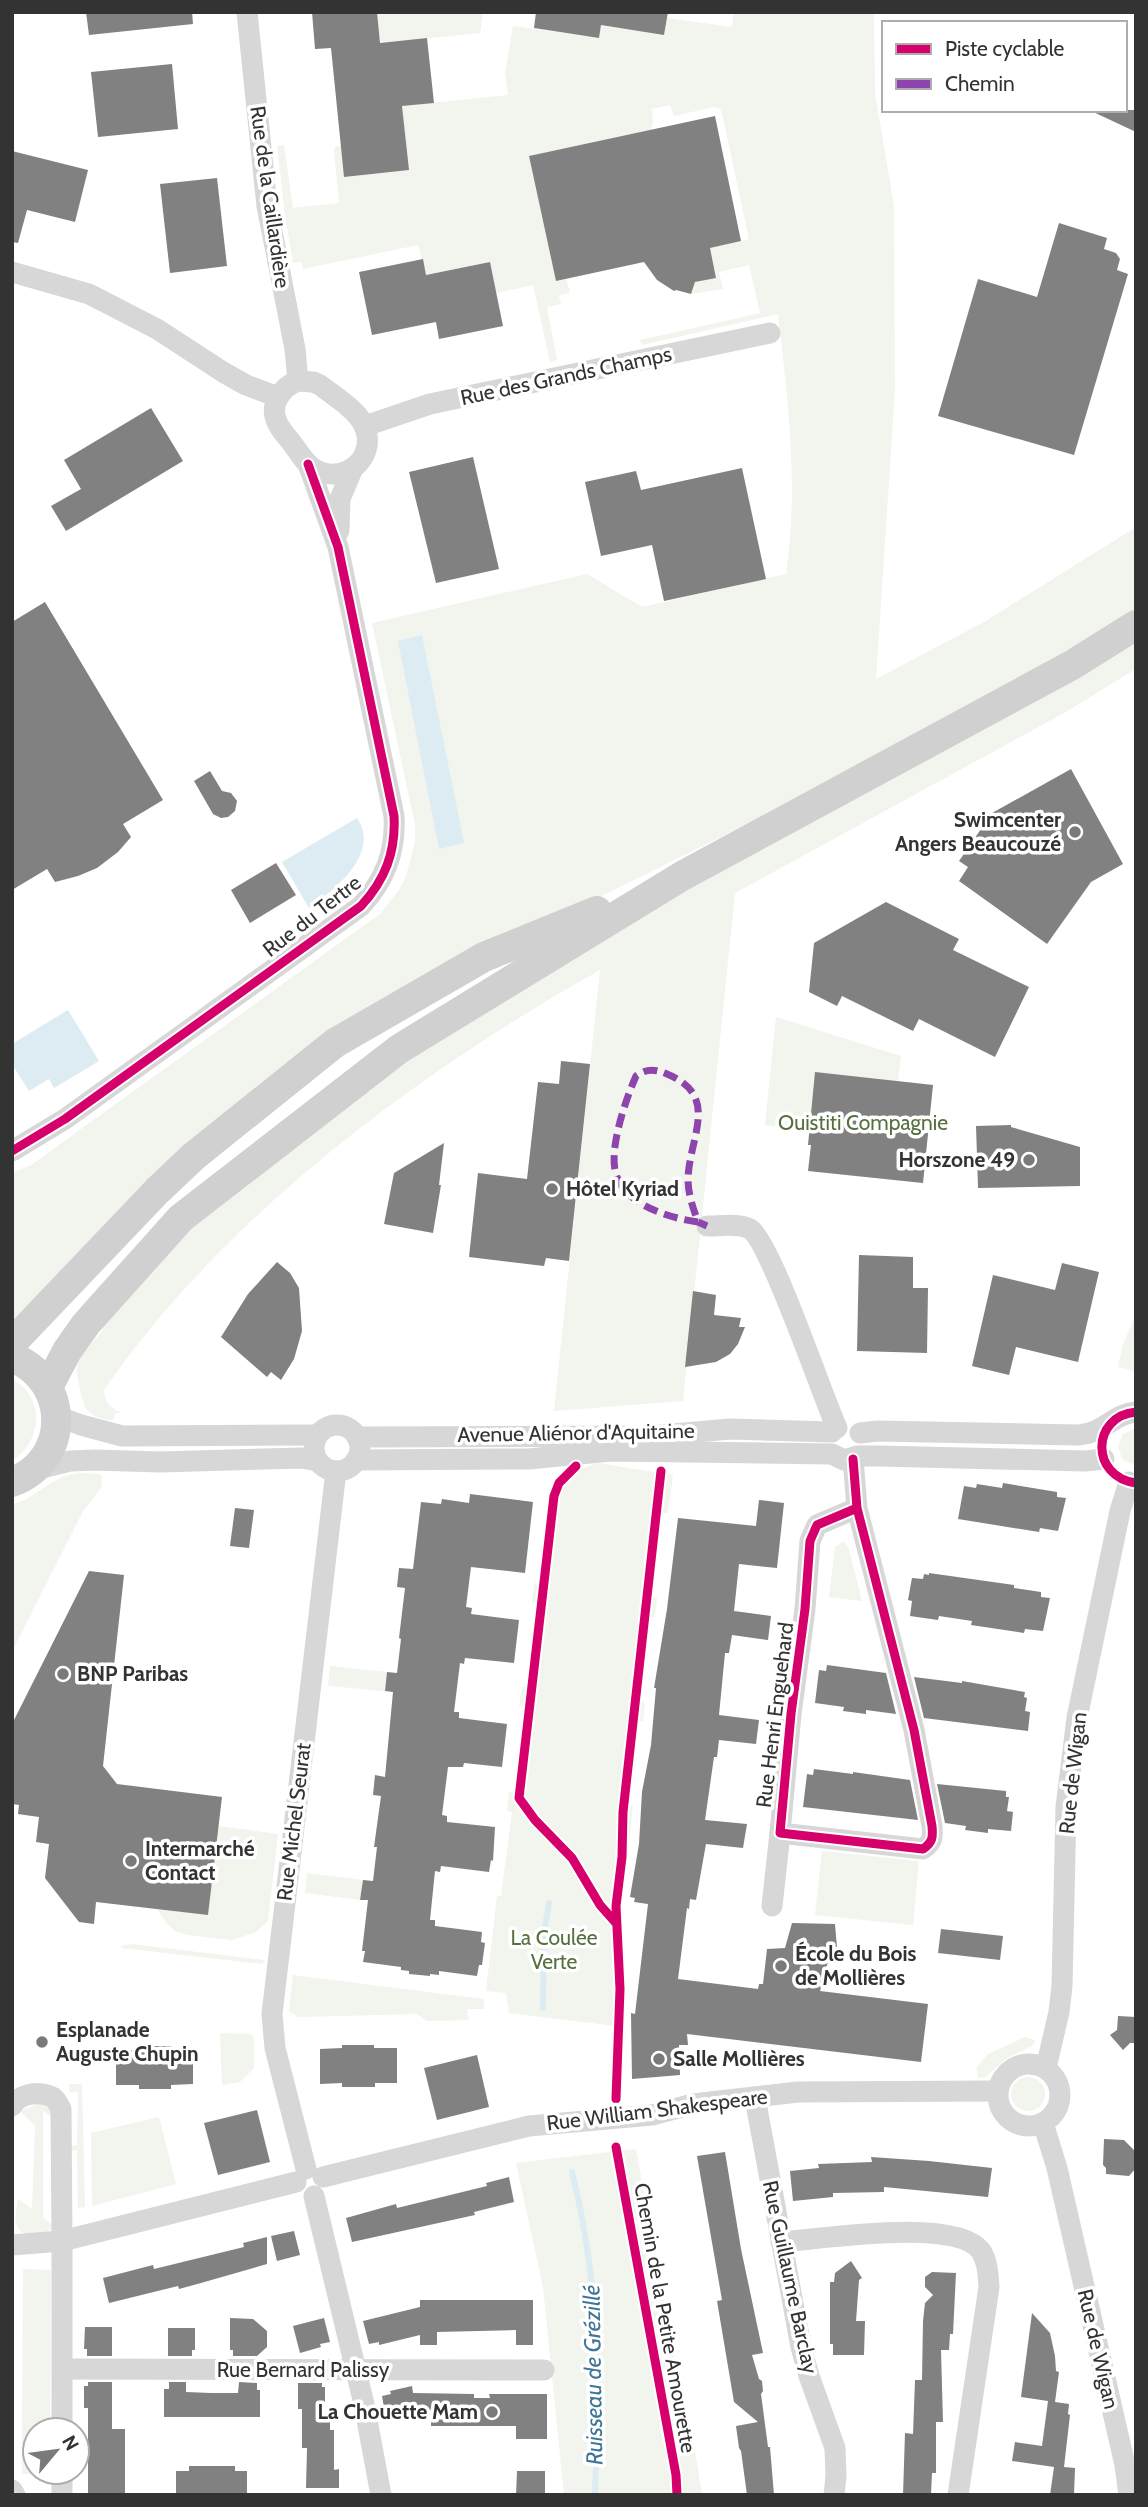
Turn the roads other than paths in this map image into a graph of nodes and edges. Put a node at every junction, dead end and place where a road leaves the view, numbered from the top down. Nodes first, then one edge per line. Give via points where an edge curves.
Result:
1 (247, 12) edge
2 (12, 272) edge
3 (770, 333) dead end
4 (298, 382) junction
5 (278, 397) junction
6 (365, 426) junction
7 (307, 464) junction
8 (353, 468) junction
9 (338, 547) junction
10 (1136, 625) edge
11 (682, 876) junction
12 (12, 1151) edge
13 (707, 1226) dead end
14 (12, 1343) edge
15 (12, 1357) edge
16 (819, 1385) junction
17 (48, 1387) junction
18 (1136, 1412) edge
19 (57, 1416) junction
20 (1110, 1424) junction
21 (794, 1430) junction
22 (834, 1430) junction
23 (860, 1433) junction
24 (317, 1435) junction
25 (357, 1437) junction
26 (847, 1456) junction
27 (1104, 1459) junction
28 (356, 1460) junction
29 (327, 1466) junction
30 (23, 1476) edge
31 (1132, 1482) edge
32 (857, 1508) junction
33 (779, 1833) junction
34 (772, 1906) dead end
35 (1046, 2068) junction
36 (997, 2091) junction
37 (754, 2098) junction
38 (12, 2106) edge
39 (1043, 2123) junction
40 (309, 2176) junction
41 (62, 2241) junction
42 (781, 2242) junction
43 (12, 2245) edge
44 (62, 2369) junction
45 (356, 2370) junction
46 (544, 2370) dead end
47 (62, 2416) edge
48 (12, 2490) edge
49 (15, 2495) edge
50 (380, 2495) edge
51 (834, 2495) edge
52 (958, 2495) edge
53 (1129, 2495) edge

1 - 4 street, Rue de la Caillardière via 267,206
2 - 5 street via 89,294 157,329 246,385
3 - 6 street, Rue des Grands Champs via 430,404
4 - 5 street
4 - 6 street via 320,385
5 - 7 street via 278,425
6 - 8 street via 367,445
7 - 8 street via 330,474
7 - 9 street, Rue du Tertre
8 - 9 street, Rue du Tertre via 340,499
9 - 12 street, Rue du Tertre via 394,816 391,857 378,886 350,914 65,1119
10 - 11 main road via 1072,665
11 - 14 main road via 484,957 335,1043 194,1156
11 - 17 main road via 399,1049 181,1218 86,1324
13 - 16 street via 747,1227 757,1235
15 - 17 main road via 34,1370
16 - 21 street via 814,1409
16 - 22 street
17 - 19 main road
18 - 20 street, Avenue Aliénor d'Aquitaine
19 - 24 street via 122,1436
19 - 30 main road via 44,1459
20 - 23 street, Avenue Aliénor d'Aquitaine via 1079,1435
20 - 27 street via 1102,1441
21 - 22 street, Avenue Aliénor d'Aquitaine
21 - 25 street, Avenue Aliénor d'Aquitaine via 730,1429 650,1436
22 - 23 street, Avenue Aliénor d'Aquitaine via 849,1426
22 - 26 street via 828,1443
23 - 26 street via 863,1445
24 - 25 street via 337,1425
24 - 29 street via 314,1448
25 - 28 street via 360,1449
26 - 27 street, Avenue Aliénor d'Aquitaine
26 - 28 street, Avenue Aliénor d'Aquitaine via 610,1451 529,1460
26 - 32 street, Rue Henri Enguehard
27 - 31 street via 1113,1474
28 - 29 street via 344,1470
29 - 30 street via 302,1458 95,1460 70,1461
29 - 40 street, Rue Michel Seurat via 272,2014 275,2048
31 - 35 street, Rue de Wigan via 1120,1511 1077,1718 1066,1807 1062,1986
32 - 33 street, Rue Henri Enguehard via 817,1525 810,1541
32 - 33 street, Rue Henri Enguehard via 914,1730 933,1838 916,1850
33 - 34 street, Rue Henri Enguehard
35 - 36 street via 1021,2064 1010,2069
35 - 39 street via 1059,2085 1060,2096 1058,2107
36 - 37 street, Rue William Shakespeare via 798,2092
36 - 39 street via 1002,2113 1010,2121 1032,2127
37 - 40 street, Rue William Shakespeare via 616,2119 529,2126
37 - 42 street, Rue Guillaume Barclay
38 - 41 street via 28,2095 48,2095 61,2109
39 - 53 street, Rue de Wigan via 1057,2168
40 - 41 street, Rue William Shakespeare
40 - 45 street via 323,2189 314,2196
41 - 43 street, Rue William Shakespeare
41 - 44 street
42 - 51 street, Rue Guillaume Barclay via 808,2376 835,2448
42 - 52 street via 901,2232 952,2235 980,2250 988,2266 989,2287
44 - 45 street, Rue Bernard Palissy
44 - 47 street
45 - 46 street, Rue Bernard Palissy
45 - 50 street
48 - 49 street

